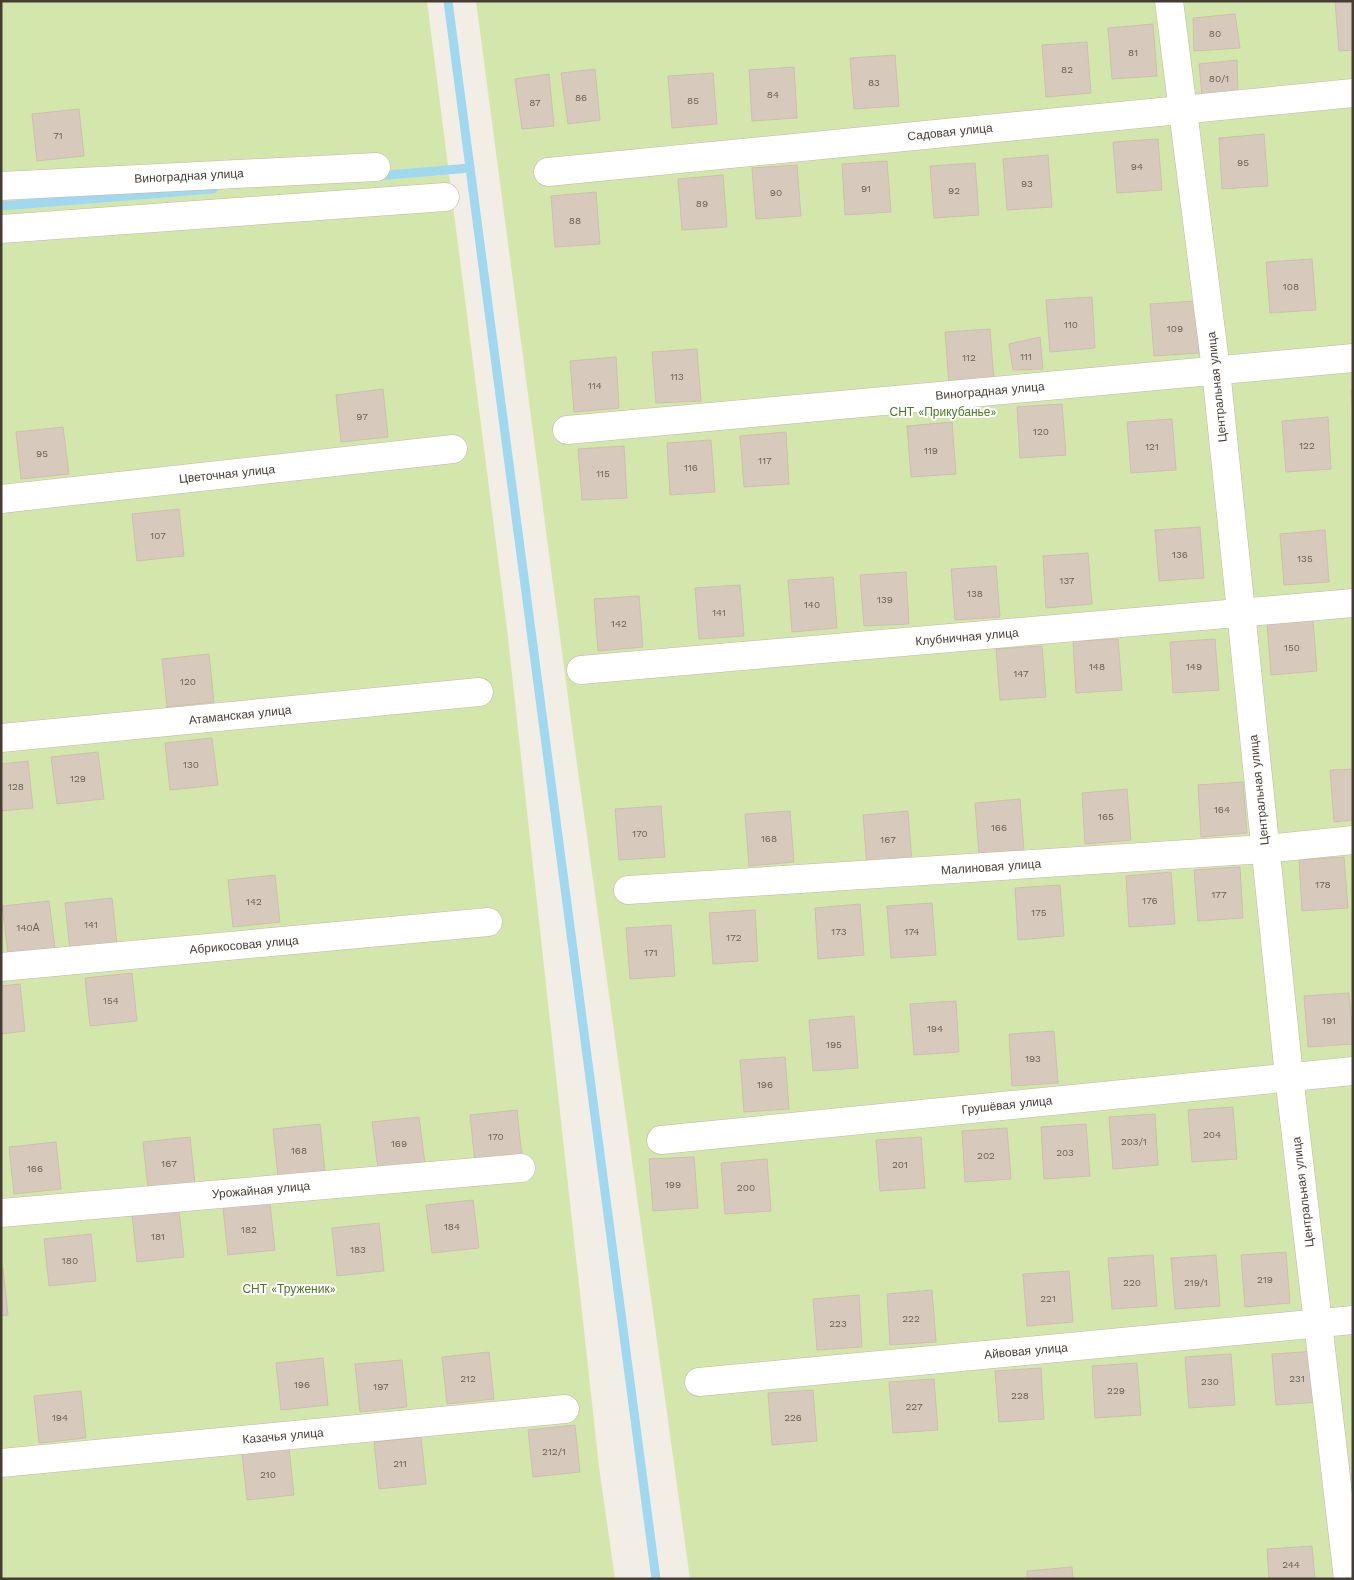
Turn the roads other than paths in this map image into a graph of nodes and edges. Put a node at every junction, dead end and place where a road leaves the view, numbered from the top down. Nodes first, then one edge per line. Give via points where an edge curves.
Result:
1 (1168, 1) edge
2 (1353, 93) edge
3 (1182, 109) junction
4 (376, 167) dead end
5 (548, 172) dead end
6 (1, 186) edge
7 (445, 197) dead end
8 (1, 229) edge
9 (1353, 358) edge
10 (1216, 370) junction
11 (567, 430) dead end
12 (453, 449) dead end
13 (1, 499) edge
14 (1353, 603) edge
15 (1241, 613) junction
16 (581, 670) dead end
17 (479, 692) dead end
18 (1, 738) edge
19 (1353, 840) edge
20 (1266, 849) junction
21 (628, 890) dead end
22 (488, 922) dead end
23 (1, 967) edge
24 (1353, 1071) edge
25 (1289, 1076) junction
26 (661, 1140) dead end
27 (521, 1168) dead end
28 (1, 1213) edge
29 (1353, 1320) edge
30 (1318, 1323) junction
31 (699, 1382) dead end
32 (566, 1410) dead end
33 (1, 1463) edge
34 (1348, 1579) edge

1 - 3 street, Центральная улица
2 - 3 street, Садовая улица
3 - 5 street, Садовая улица
3 - 10 street, Центральная улица
4 - 6 street, Виноградная улица
7 - 8 street
9 - 10 street, Виноградная улица
10 - 11 street, Виноградная улица
10 - 15 street, Центральная улица
12 - 13 street, Цветочная улица
14 - 15 street, Клубничная улица
15 - 16 street, Клубничная улица
15 - 20 street, Центральная улица
17 - 18 street, Атаманская улица
19 - 20 street, Малиновая улица
20 - 21 street, Малиновая улица
20 - 25 street, Центральная улица
22 - 23 street, Абрикосовая улица
24 - 25 street, Грушёвая улица
25 - 26 street, Грушёвая улица
25 - 30 street, Центральная улица
27 - 28 street, Урожайная улица
29 - 30 street, Айвовая улица
30 - 31 street, Айвовая улица
30 - 34 street, Центральная улица
32 - 33 street, Казачья улица

